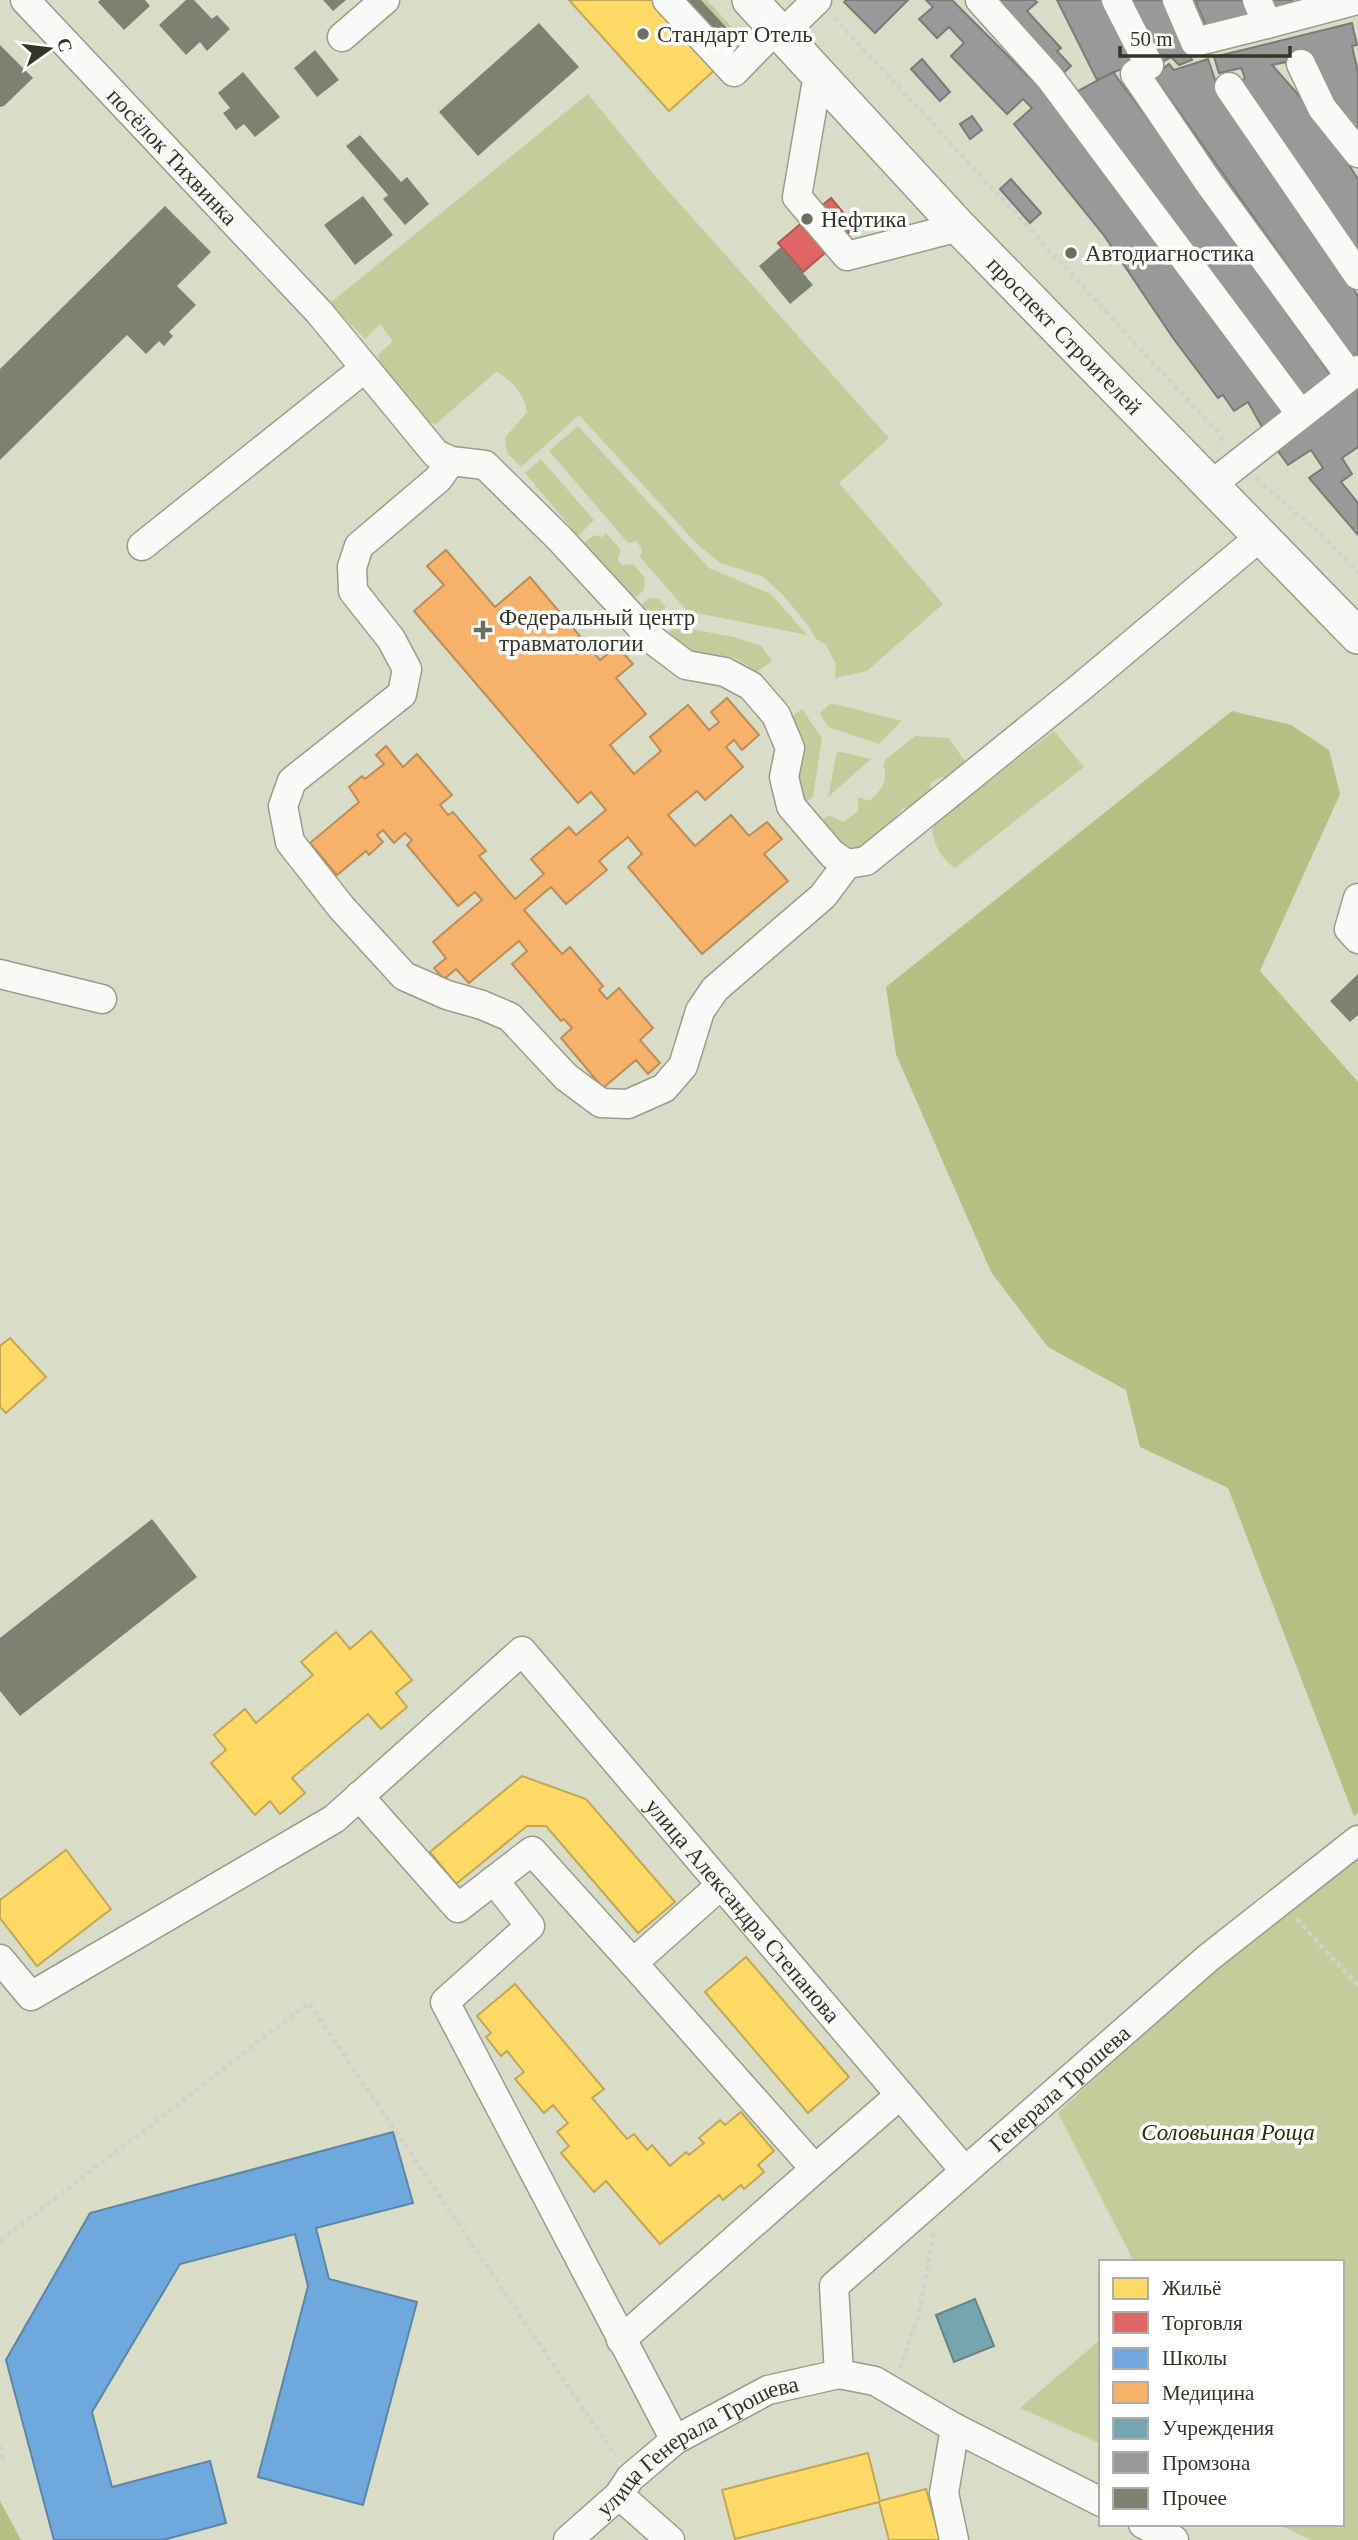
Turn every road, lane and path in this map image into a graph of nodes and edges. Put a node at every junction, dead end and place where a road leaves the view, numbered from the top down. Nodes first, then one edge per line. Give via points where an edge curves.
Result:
1 (25, 0) edge
2 (385, 0) edge
3 (667, 0) edge
4 (750, 0) edge
5 (980, 0) edge
6 (1116, 0) edge
7 (1177, 0) edge
8 (1357, 0) edge
9 (822, 5) edge
10 (1262, 12) edge
11 (779, 31) junction
12 (342, 37) dead end
13 (1301, 64) dead end
14 (818, 74) junction
15 (1229, 87) dead end
16 (1358, 153) edge
17 (959, 227) junction
18 (1358, 275) edge
19 (365, 368) junction
20 (1354, 373) edge
21 (1300, 413) junction
22 (451, 461) junction
23 (1224, 474) junction
24 (1261, 536) junction
25 (142, 546) dead end
26 (1358, 573) edge
27 (1358, 636) edge
28 (847, 864) junction
29 (1358, 898) edge
30 (1358, 939) edge
31 (0, 974) edge
32 (102, 999) dead end
33 (359, 1796) junction
34 (1358, 1840) edge
35 (494, 1880) junction
36 (721, 1885) junction
37 (1296, 1919) dead end
38 (0, 1959) edge
39 (633, 1963) junction
40 (1358, 1986) edge
41 (900, 2095) junction
42 (815, 2169) junction
43 (965, 2171) junction
44 (942, 2190) junction
45 (0, 2241) edge
46 (621, 2340) junction
47 (839, 2374) junction
48 (892, 2391) junction
49 (955, 2428) junction
50 (675, 2440) junction
51 (0, 2446) edge
52 (0, 2460) edge
53 (625, 2487) junction
54 (1099, 2501) edge
55 (1147, 2526) edge
56 (568, 2540) edge
57 (670, 2540) edge
58 (954, 2540) edge
59 (1174, 2540) edge

1 - 19 street, посёлок Тихвинка via 319,312
2 - 12 street
3 - 11 street via 734,72
4 - 11 main road, проспект Строителей
5 - 21 street via 1051,78
6 - 20 street via 1149,65 1135,74 1209,183
7 - 10 street via 1195,42
8 - 10 street
9 - 11 street
9 - 23 path via 1219,433
11 - 14 main road, проспект Строителей
13 - 16 street via 1322,108
14 - 17 main road, проспект Строителей
14 - 17 street via 797,197 847,256
15 - 18 street
17 - 23 main road, проспект Строителей
19 - 22 street, посёлок Тихвинка via 436,454
19 - 25 street
20 - 21 street
21 - 23 street
22 - 28 street via 485,465 653,640 686,665 725,672 751,686 776,715 790,748 783,777 791,806 832,854
22 - 28 street via 438,479 359,547 352,568 353,591 391,639 407,669 402,694 292,781 283,806 290,842 404,976 510,1017 566,1077 601,1103 628,1104 664,1088 683,1066 700,1011 715,989 823,896
23 - 24 main road, проспект Строителей
23 - 26 path via 1315,529
24 - 27 main road, проспект Строителей
24 - 28 street via 866,861
29 - 30 street via 1349,929
31 - 32 street
33 - 35 street via 458,1908
33 - 36 street, улица Александра Степанова via 522,1651
33 - 38 street via 334,1819 31,1996
34 - 43 street, Генерала Трошева via 1208,1958
35 - 39 street via 532,1851
35 - 46 street via 530,1926 445,2002
36 - 39 street
36 - 41 street, улица Александра Степанова
37 - 40 path
39 - 42 street
41 - 42 street
41 - 43 street, улица Александра Степанова
42 - 46 street
43 - 44 street, Генерала Трошева
44 - 47 street, Генерала Трошева via 834,2286
44 - 48 path via 919,2314
45 - 53 path via 309,2003
46 - 50 street
47 - 48 street via 875,2381
47 - 50 street, улица Генерала Трошева via 768,2390
48 - 49 street
49 - 54 street
49 - 58 street via 944,2493
50 - 53 street, улица Генерала Трошева
51 - 52 path
53 - 56 street, улица Генерала Трошева
53 - 57 street
55 - 59 street

